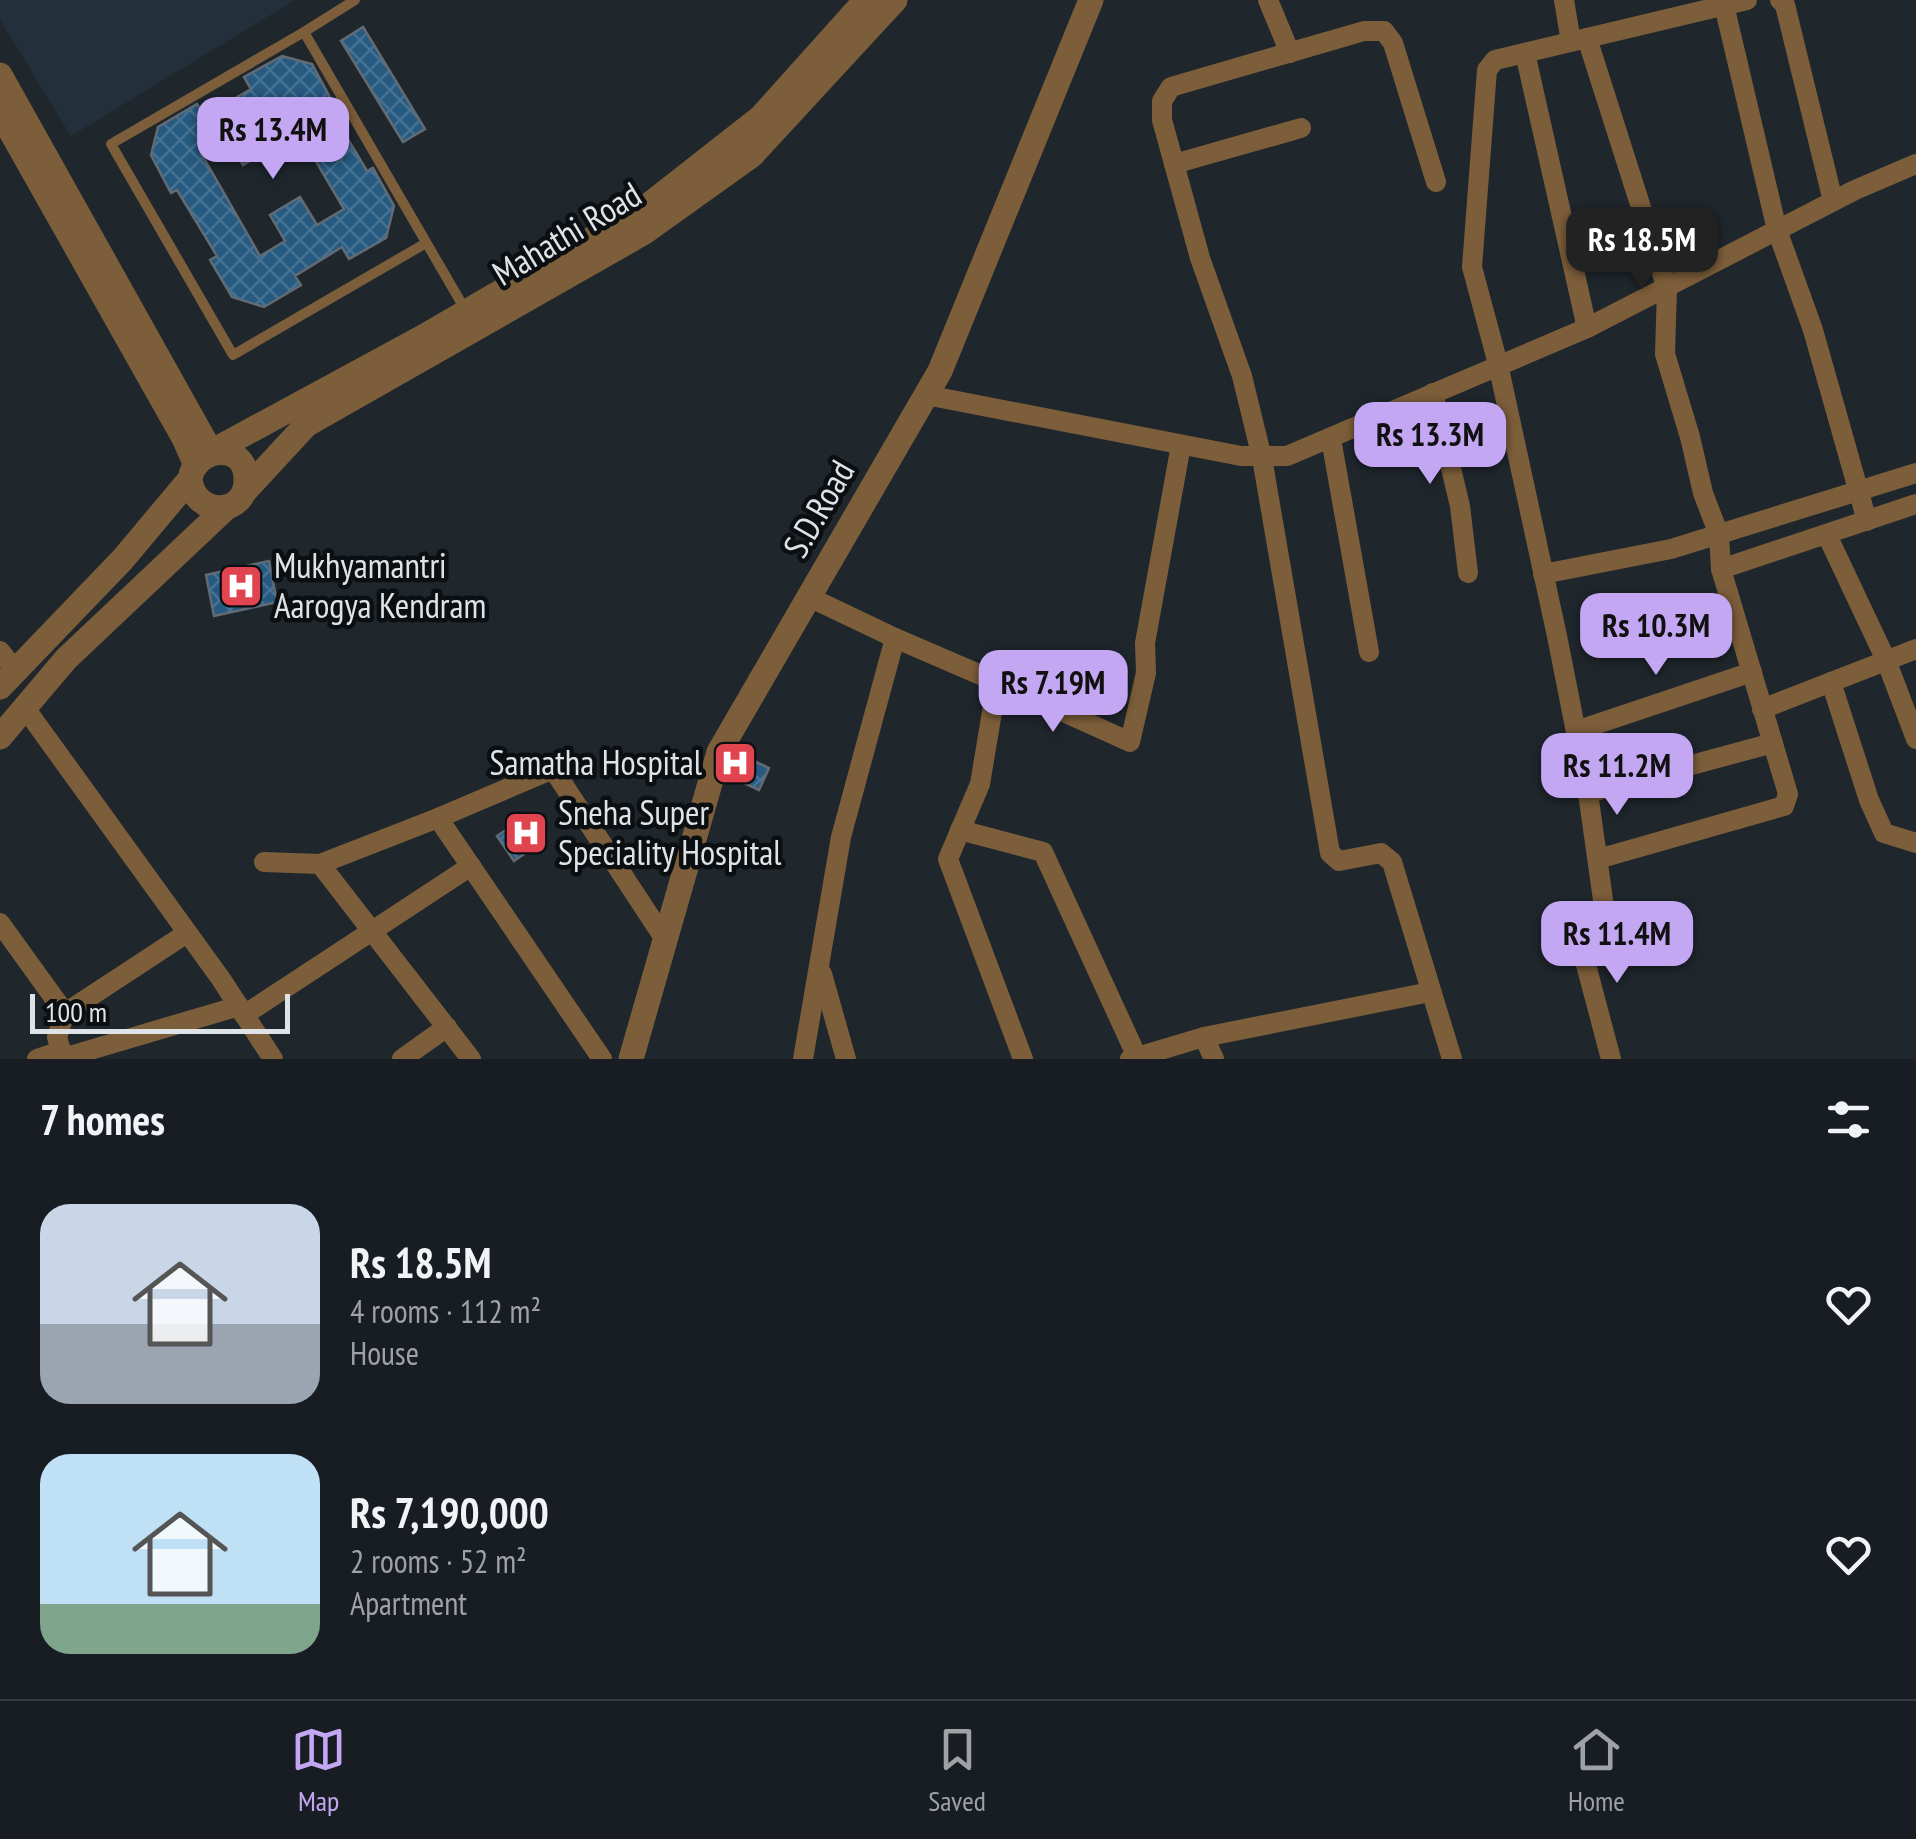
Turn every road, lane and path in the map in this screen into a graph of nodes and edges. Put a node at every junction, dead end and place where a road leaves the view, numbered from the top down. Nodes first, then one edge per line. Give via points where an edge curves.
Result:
1 (354, 0) edge
2 (866, 0) edge
3 (895, 0) edge
4 (1090, 0) edge
5 (1268, 0) edge
6 (1564, 0) edge
7 (1747, 0) edge
8 (1786, 2) edge
9 (1724, 4) junction
10 (1677, 8) edge
11 (304, 32) junction
12 (1579, 40) junction
13 (1290, 53) junction
14 (1525, 53) junction
15 (0, 75) edge
16 (0, 112) edge
17 (1301, 128) dead end
18 (1174, 164) junction
19 (1916, 164) edge
20 (1436, 182) dead end
21 (1833, 201) junction
22 (637, 225) junction
23 (1777, 230) junction
24 (426, 242) junction
25 (1667, 289) junction
26 (466, 312) junction
27 (1587, 328) junction
28 (1498, 364) junction
29 (1433, 393) junction
30 (926, 395) junction
31 (1331, 439) junction
32 (1181, 444) junction
33 (1262, 458) junction
34 (198, 465) junction
35 (1916, 473) edge
36 (1858, 491) junction
37 (236, 500) junction
38 (1913, 512) edge
39 (1867, 521) junction
40 (1719, 534) junction
41 (1827, 535) junction
42 (124, 560) junction
43 (1722, 570) junction
44 (1468, 574) dead end
45 (1543, 574) junction
46 (145, 582) junction
47 (809, 597) junction
48 (895, 638) junction
49 (1916, 650) edge
50 (1369, 652) dead end
51 (1886, 660) junction
52 (10, 667) edge
53 (1752, 672) junction
54 (996, 682) junction
55 (1831, 682) junction
56 (47, 685) junction
57 (26, 708) junction
58 (1762, 708) junction
59 (2, 730) edge
60 (1576, 732) junction
61 (1916, 739) edge
62 (1772, 744) junction
63 (1588, 793) junction
64 (438, 818) junction
65 (960, 830) junction
66 (1916, 844) edge
67 (1598, 859) junction
68 (264, 862) dead end
69 (320, 864) junction
70 (471, 866) junction
71 (1605, 914) dead end
72 (0, 923) edge
73 (1576, 927) dead end
74 (372, 931) junction
75 (187, 933) junction
76 (666, 940) junction
77 (821, 968) junction
78 (1430, 992) junction
79 (242, 1010) junction
80 (65, 1014) junction
81 (446, 1028) junction
82 (1204, 1037) junction
83 (62, 1056) edge
84 (1135, 1058) edge
85 (37, 1059) edge
86 (273, 1059) edge
87 (402, 1059) edge
88 (471, 1059) edge
89 (602, 1059) edge
90 (631, 1059) edge
91 (803, 1059) edge
92 (846, 1059) edge
93 (1023, 1059) edge
94 (1214, 1059) edge
95 (1452, 1059) edge
96 (1611, 1059) edge

1 - 11 lane
2 - 22 street, Mahathi Road via 761,117
3 - 22 street, Mahathi Road via 752,155
4 - 30 street, S.D.Road
5 - 13 street
6 - 12 street
7 - 9 street
8 - 21 street
9 - 10 street
9 - 23 street
10 - 12 street
11 - 24 lane
11 - 24 lane via 111,144 233,355
12 - 14 street
12 - 25 street
13 - 18 street via 1171,87 1162,120
13 - 20 street via 1384,30
14 - 27 street
14 - 28 street via 1495,60 1487,70 1472,267
15 - 34 street
16 - 34 street
17 - 18 street
18 - 33 street
19 - 21 street
21 - 23 street
22 - 26 street, Mahathi Road
22 - 37 street, Mahathi Road via 306,425
23 - 25 street
23 - 36 street
24 - 26 lane
25 - 27 street
25 - 40 street via 1665,354
26 - 34 street, Mahathi Road
27 - 28 street
28 - 29 street
28 - 45 street
29 - 31 street
29 - 44 street via 1460,506
30 - 32 street
30 - 47 street, S.D.Road
31 - 33 street
31 - 50 street
32 - 33 street
32 - 54 street via 1130,742
33 - 78 street via 1330,853 1339,861 1387,855
34 - 37 street via 190,488 200,503 208,508
34 - 37 street via 232,454 240,461 245,470
34 - 42 street, Mahathi Road
35 - 36 street
36 - 39 street
36 - 40 street
37 - 46 street, Mahathi Road
38 - 39 street
39 - 41 street
40 - 43 street
40 - 45 street
41 - 43 street
41 - 51 street
42 - 46 street
42 - 52 street, Mahathi Road
43 - 53 street
45 - 60 street
46 - 56 street, Mahathi Road
47 - 48 street
47 - 76 street, S.D.Road via 719,752
48 - 54 street
48 - 77 street via 841,837
49 - 51 street
51 - 55 street
51 - 61 street
52 - 56 street, Mahathi Road
53 - 58 street
53 - 60 street
54 - 65 street via 980,784
55 - 58 street
55 - 66 street via 1884,833
56 - 57 street, Mahathi Road
57 - 59 street, Mahathi Road
57 - 75 street
58 - 62 street
60 - 63 street
62 - 63 street
62 - 67 street via 1788,794 1784,806
63 - 67 street
64 - 69 street
64 - 70 street
64 - 76 street via 554,768
65 - 84 street via 1043,852
65 - 93 street via 948,858
67 - 71 street
68 - 69 street
69 - 74 street
70 - 74 street
70 - 89 street
72 - 80 street
73 - 96 street
74 - 79 street
74 - 81 street
75 - 79 street
75 - 80 street
76 - 90 street, S.D.Road
77 - 91 street
77 - 92 street
78 - 82 street
78 - 95 street
79 - 83 street
79 - 86 street
80 - 83 street via 58,1037
81 - 87 street
81 - 88 street
82 - 84 street
82 - 94 street
83 - 85 street

